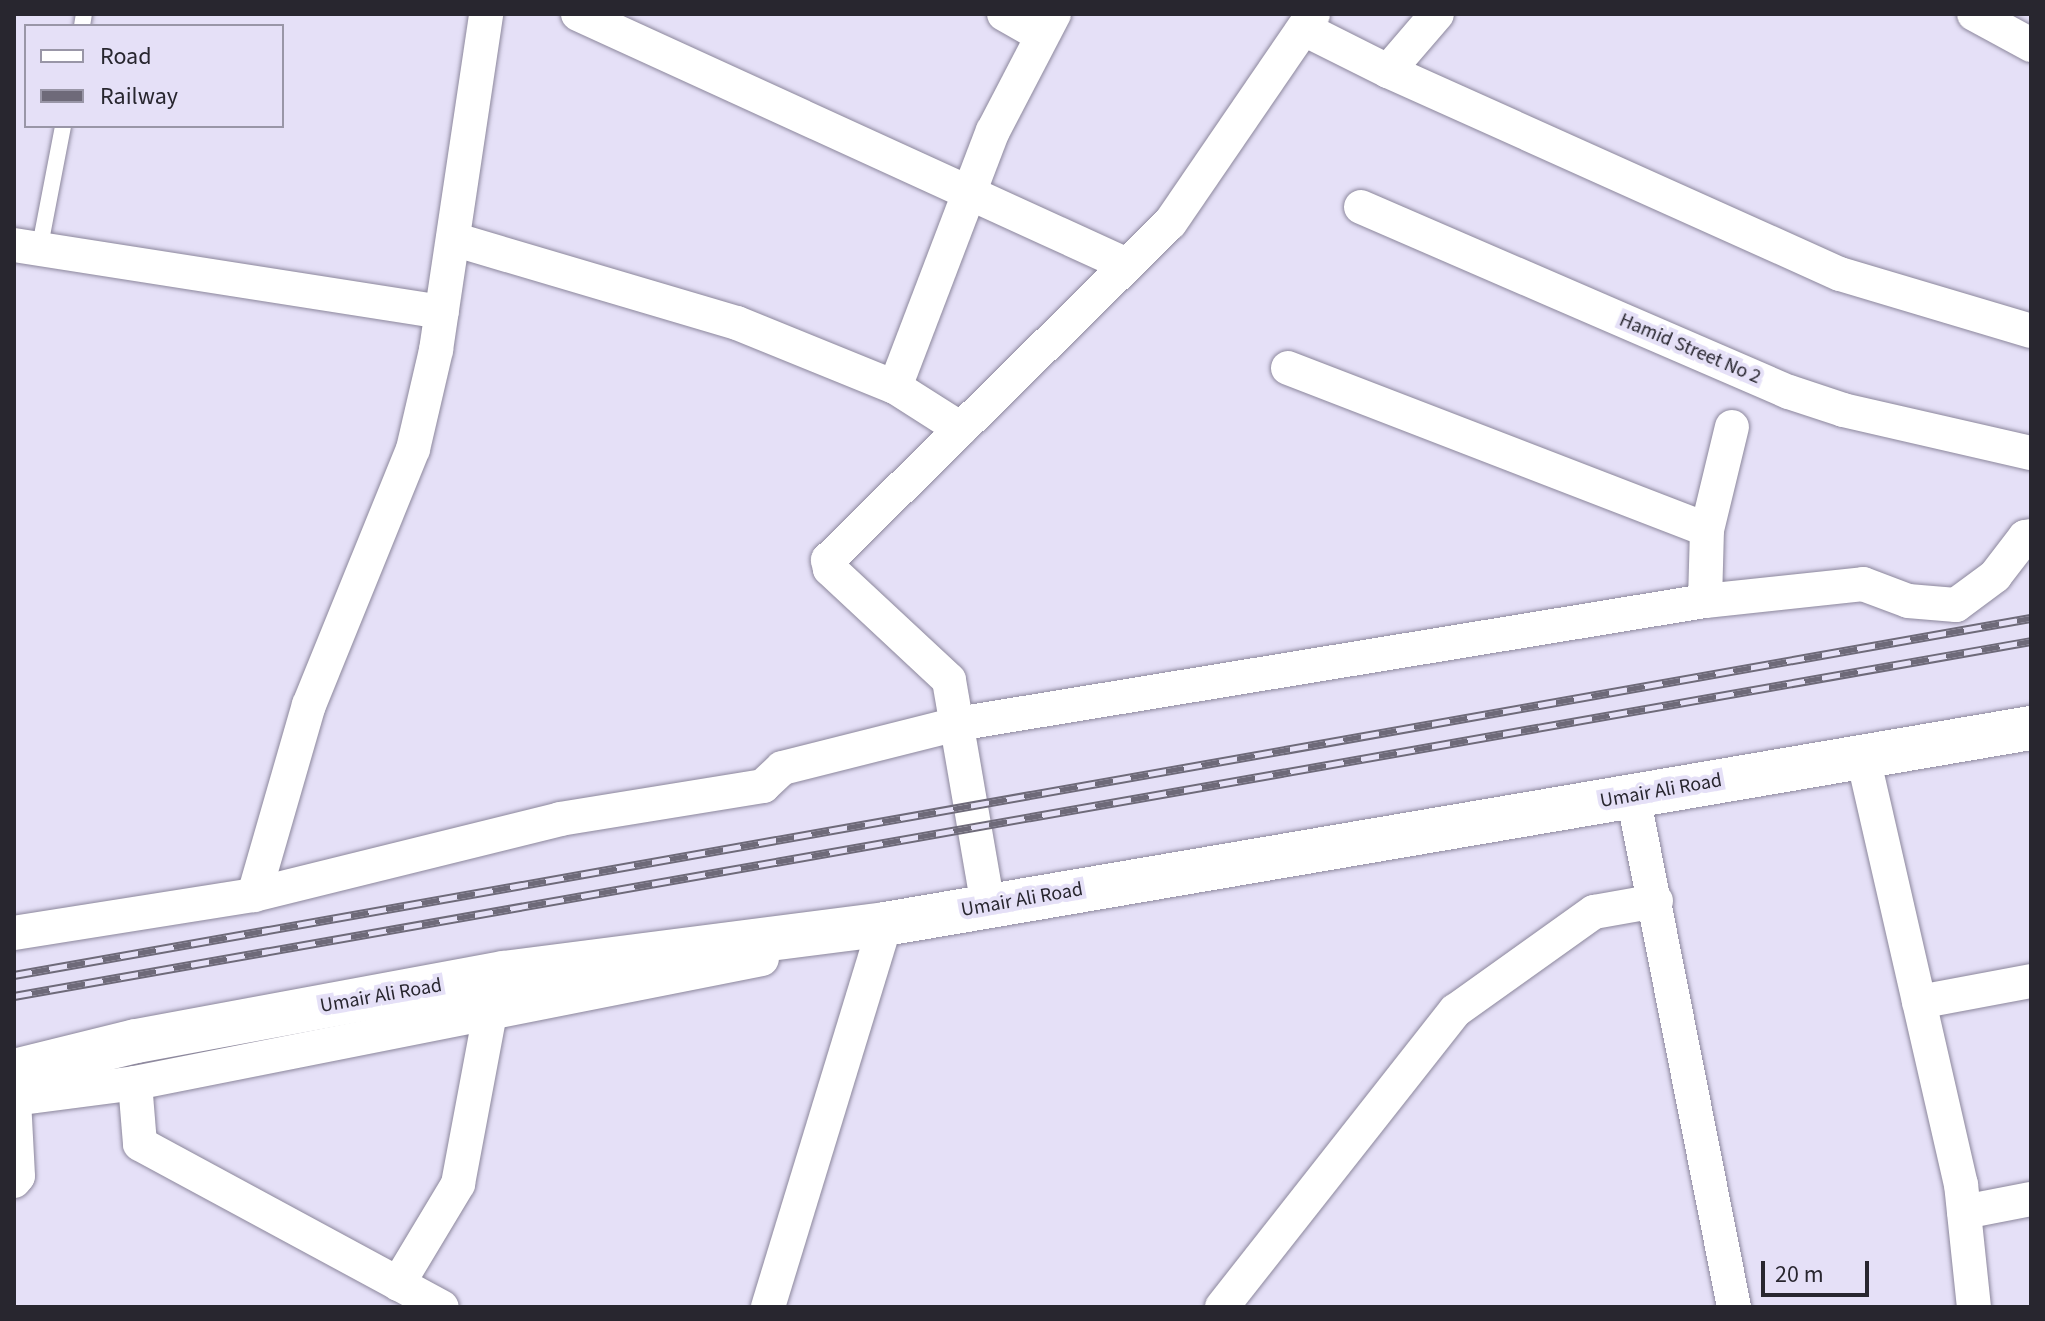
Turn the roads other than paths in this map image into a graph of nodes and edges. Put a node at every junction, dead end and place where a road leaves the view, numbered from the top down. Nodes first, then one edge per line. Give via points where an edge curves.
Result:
1 (486, 14) edge
2 (578, 14) edge
3 (1004, 14) edge
4 (1437, 14) edge
5 (1974, 14) edge
6 (1309, 22) edge
7 (1048, 25) edge
8 (2031, 45) edge
9 (1388, 71) junction
10 (62, 128) edge
11 (968, 195) junction
12 (1361, 207) dead end
13 (453, 239) junction
14 (26, 248) edge
15 (1127, 265) junction
16 (442, 312) junction
17 (2031, 331) edge
18 (1288, 368) dead end
19 (895, 387) junction
20 (1732, 427) dead end
21 (961, 429) junction
22 (2031, 453) edge
23 (1707, 530) junction
24 (2029, 532) edge
25 (1705, 601) junction
26 (957, 724) junction
27 (2031, 728) edge
28 (1863, 757) junction
29 (1633, 796) junction
30 (254, 895) junction
31 (1656, 901) junction
32 (988, 906) junction
33 (885, 924) junction
34 (14, 933) edge
35 (2031, 981) edge
36 (1919, 1002) junction
37 (490, 1013) junction
38 (14, 1071) edge
39 (135, 1083) junction
40 (14, 1098) edge
41 (14, 1181) edge
42 (2031, 1199) edge
43 (1964, 1212) junction
44 (398, 1284) junction
45 (442, 1307) edge
46 (768, 1307) edge
47 (1222, 1307) edge
48 (1734, 1307) edge
49 (1974, 1307) edge

1 - 13 street
2 - 11 street
3 - 7 street
4 - 9 street
5 - 8 street
6 - 9 street
6 - 15 street via 1170,223
7 - 11 street via 993,131
9 - 17 street via 1840,274
10 - 14 lane
11 - 15 street
11 - 19 street
12 - 22 street, Hamid Street No 2 via 1789,392 1843,410
13 - 16 street
13 - 19 street via 737,323
14 - 16 street
15 - 21 street
16 - 30 street via 413,449 309,705
18 - 23 street
19 - 21 street
20 - 23 street
21 - 26 street via 828,560 830,569 949,680
23 - 25 street
24 - 25 street via 1995,576 1956,605 1908,601 1863,584
25 - 26 street
26 - 30 street via 782,768 763,786 560,819
26 - 32 street
27 - 28 street, Umair Ali Road
28 - 29 street, Umair Ali Road
28 - 36 street
29 - 31 street
29 - 32 street, Umair Ali Road
30 - 34 street
31 - 47 street via 1594,912 1455,1011
31 - 48 street
32 - 33 street, Umair Ali Road
33 - 37 street via 784,954
33 - 38 street, Umair Ali Road via 504,973 136,1041
33 - 46 street
35 - 36 street
36 - 43 street
37 - 39 street
37 - 44 street via 458,1184
39 - 40 street
39 - 44 street via 140,1144
40 - 41 street
42 - 43 street
43 - 49 street
44 - 45 street

